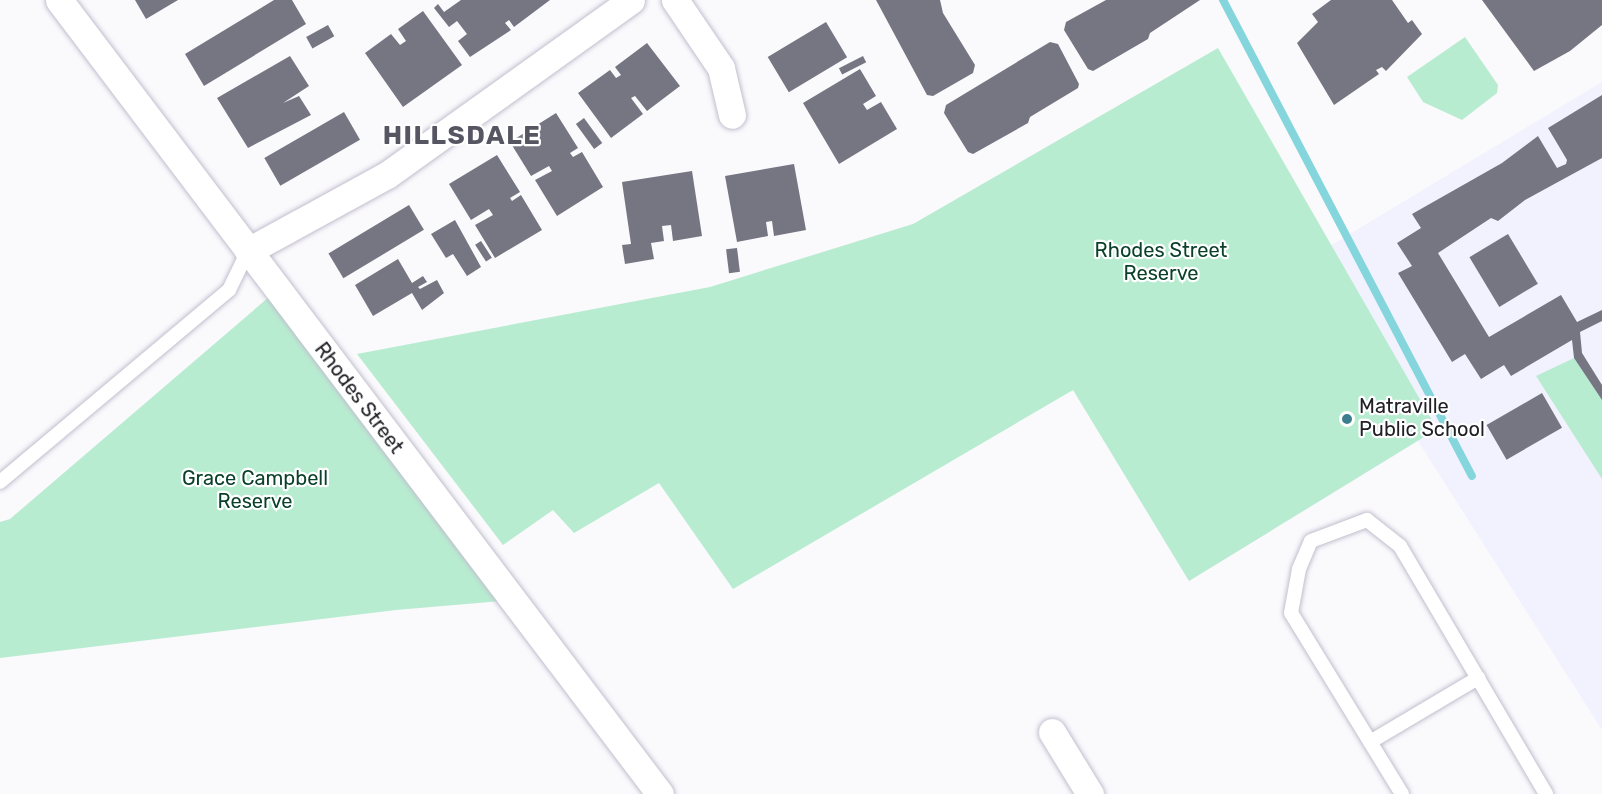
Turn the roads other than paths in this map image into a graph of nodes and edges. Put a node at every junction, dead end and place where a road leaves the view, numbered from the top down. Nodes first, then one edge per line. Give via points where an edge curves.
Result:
1 (59, 0) edge
2 (631, 0) edge
3 (675, 0) edge
4 (732, 115) dead end
5 (248, 251) junction
6 (0, 482) edge
7 (1478, 678) junction
8 (1052, 732) dead end
9 (1370, 742) junction
10 (660, 794) edge
11 (1090, 794) edge
12 (1402, 794) edge
13 (1546, 794) edge

1 - 5 street, Rhodes Street
2 - 5 street via 387,175
3 - 4 street via 721,68
5 - 6 lane via 229,290
5 - 10 street, Rhodes Street
7 - 9 lane
7 - 9 lane via 1400,546 1367,520 1311,541 1299,569 1291,613
7 - 13 lane
8 - 11 street
9 - 12 lane

